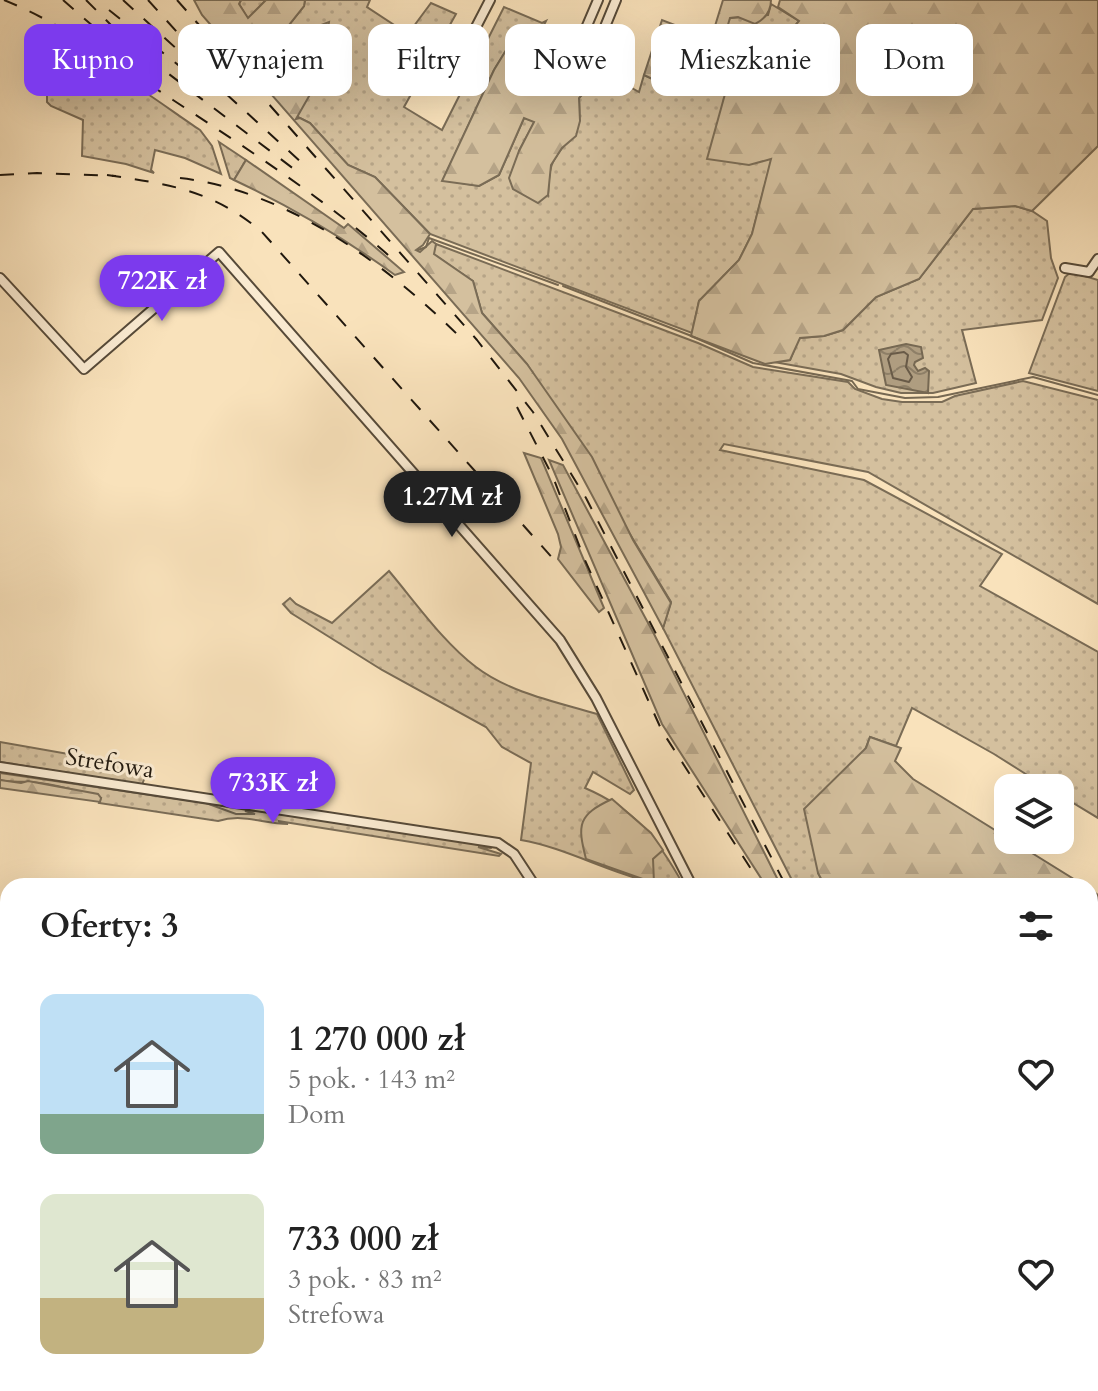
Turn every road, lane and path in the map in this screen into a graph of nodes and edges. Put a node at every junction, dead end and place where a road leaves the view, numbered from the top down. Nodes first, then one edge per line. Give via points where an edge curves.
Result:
1 (490, 0) edge
2 (598, 0) edge
3 (616, 0) edge
4 (478, 24) edge
5 (588, 24) edge
6 (606, 24) edge
7 (1098, 259) edge
8 (1065, 268) dead end
9 (0, 278) edge
10 (0, 767) edge
11 (530, 878) edge
12 (688, 878) edge

1 - 4 street
2 - 5 street
3 - 6 street
7 - 8 street via 1089,272
9 - 12 street via 84,369 219,252 560,640 596,698
10 - 11 street, Strefowa via 498,843 514,854

